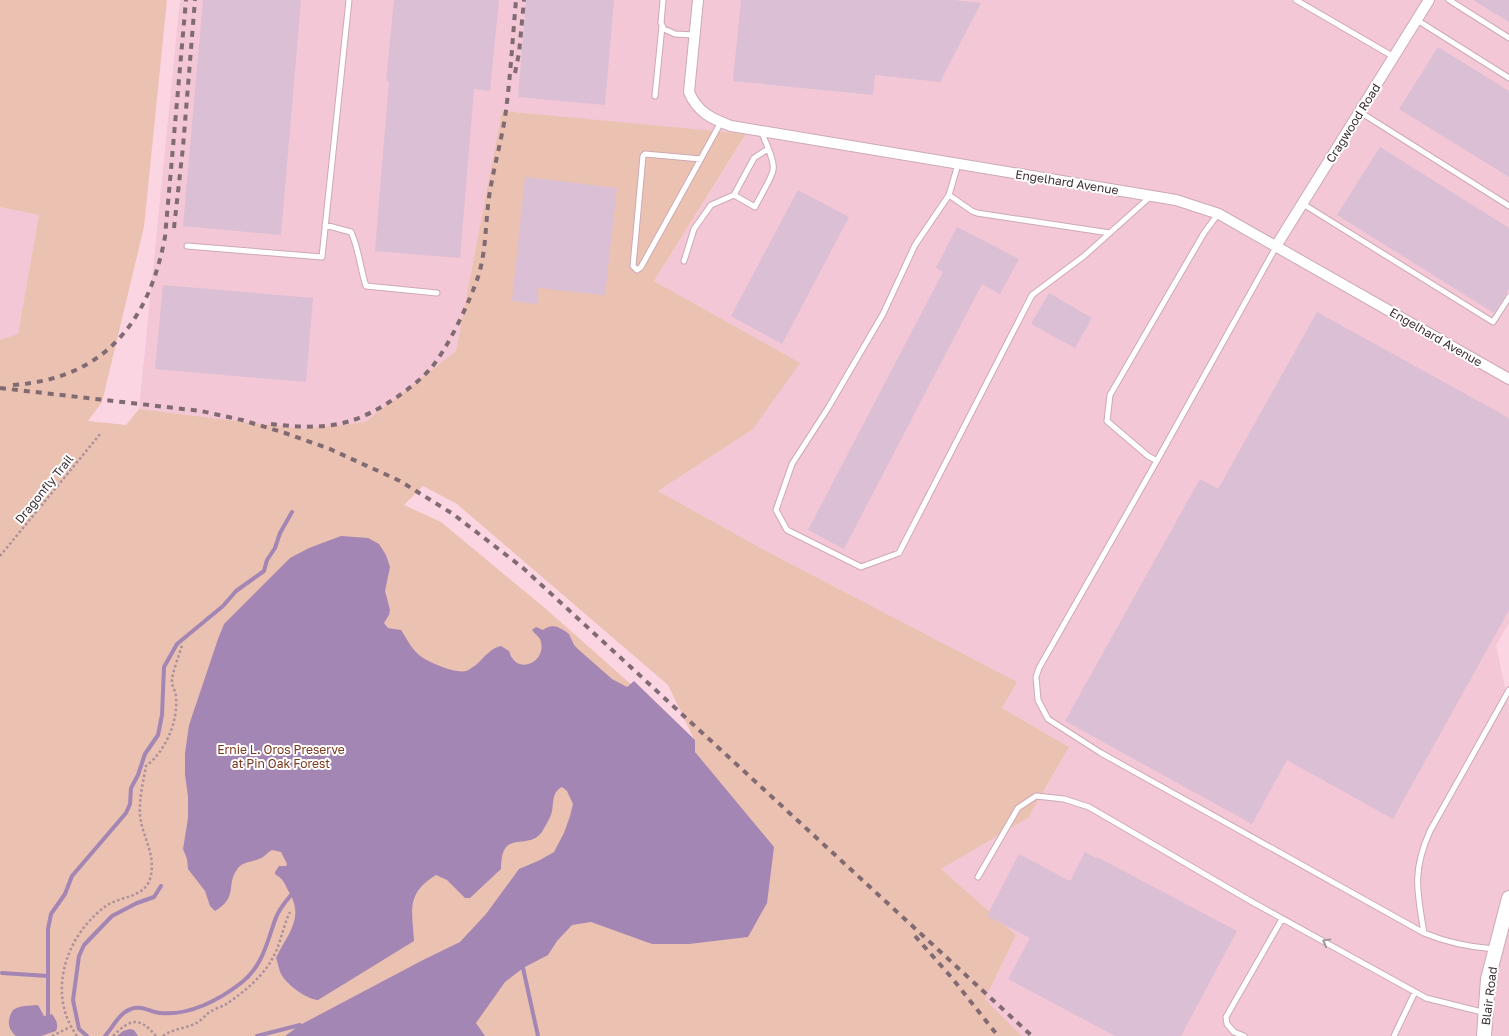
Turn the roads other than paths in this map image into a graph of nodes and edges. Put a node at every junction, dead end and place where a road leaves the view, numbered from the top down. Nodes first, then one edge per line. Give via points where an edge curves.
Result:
1 (349, 0) edge
2 (663, 0) edge
3 (698, 0) edge
4 (1296, 0) edge
5 (1429, 0) edge
6 (1449, 0) edge
7 (1417, 20) junction
8 (662, 26) junction
9 (694, 34) junction
10 (1509, 38) edge
11 (1394, 57) junction
12 (1509, 78) edge
13 (655, 96) dead end
14 (1360, 112) junction
15 (721, 122) junction
16 (761, 131) junction
17 (768, 149) junction
18 (701, 159) junction
19 (958, 164) junction
20 (734, 195) junction
21 (949, 195) junction
22 (1151, 196) junction
23 (1303, 204) junction
24 (1509, 206) edge
25 (1218, 214) junction
26 (325, 225) junction
27 (1110, 232) junction
28 (187, 246) dead end
29 (1276, 246) junction
30 (684, 261) dead end
31 (437, 293) dead end
32 (1509, 297) edge
33 (1509, 379) edge
34 (1156, 461) junction
35 (1509, 690) edge
36 (978, 877) dead end
37 (1509, 898) edge
38 (1282, 918) junction
39 (1424, 933) junction
40 (1496, 949) junction
41 (1415, 992) junction
42 (1486, 1013) junction
43 (1244, 1036) edge
44 (1394, 1036) edge
45 (1484, 1036) edge

1 - 26 lane
2 - 8 lane
3 - 9 street, Engelhard Avenue
4 - 11 lane
5 - 7 street, Cragwood Road
6 - 10 lane
7 - 11 street, Cragwood Road
7 - 12 lane
8 - 9 lane via 675,34
8 - 13 lane
9 - 15 street, Engelhard Avenue via 689,92 701,111
11 - 14 street, Cragwood Road
14 - 23 street, Cragwood Road
14 - 24 lane
15 - 16 street, Engelhard Avenue
15 - 18 lane
16 - 17 lane
16 - 19 street, Engelhard Avenue
17 - 20 lane via 754,158
17 - 20 lane via 773,170 755,207
18 - 18 lane via 640,267 635,269 643,156
19 - 21 lane
19 - 22 street, Engelhard Avenue
20 - 30 lane via 711,205 694,229
21 - 27 lane via 977,213
21 - 27 lane via 915,245 883,314 792,464 776,510 787,530 861,567 899,553 1032,295
22 - 25 street, Engelhard Avenue via 1176,200
22 - 27 lane
23 - 29 street, Cragwood Road
23 - 32 lane via 1492,322
25 - 29 street, Engelhard Avenue
25 - 34 lane via 1110,395 1106,421
26 - 28 lane via 322,257
26 - 31 lane via 351,232 366,286
29 - 33 street, Engelhard Avenue
29 - 34 lane
34 - 39 lane via 1039,668 1036,677 1038,700 1048,719 1101,753
35 - 39 lane via 1422,848 1417,883
36 - 38 lane via 1018,808 1036,796 1064,798 1088,807
37 - 40 street, Blair Road
41 -> 38 lane
38 - 43 lane via 1226,1017 1234,1032
39 - 40 lane via 1466,947
40 - 42 street, Blair Road via 1488,979
41 - 42 lane via 1426,998
41 - 44 lane
42 - 45 street, Blair Road

